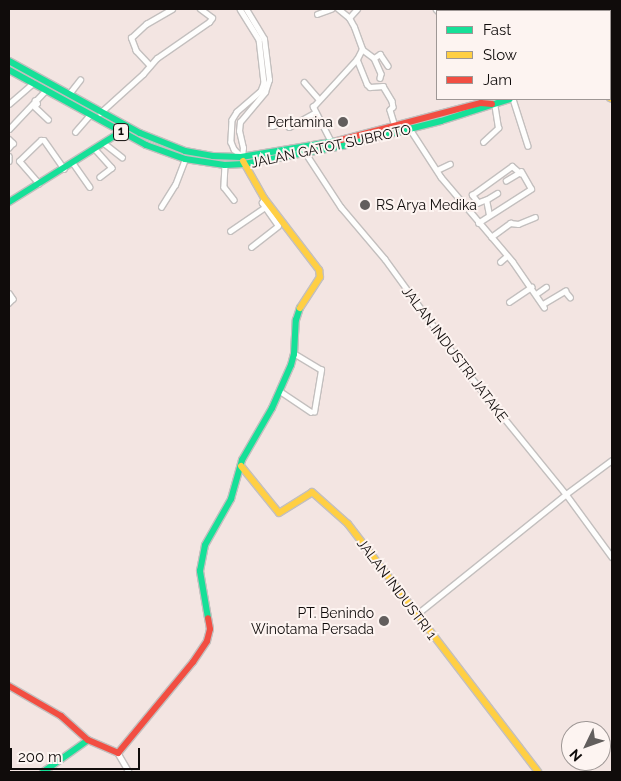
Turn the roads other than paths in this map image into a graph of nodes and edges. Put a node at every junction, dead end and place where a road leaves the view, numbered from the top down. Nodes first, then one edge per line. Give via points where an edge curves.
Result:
1 (172, 9) edge
2 (200, 9) edge
3 (240, 9) edge
4 (246, 9) edge
5 (331, 9) edge
6 (338, 9) edge
7 (357, 9) edge
8 (317, 14) dead end
9 (349, 18) junction
10 (261, 39) junction
11 (362, 49) junction
12 (374, 58) junction
13 (357, 59) junction
14 (9, 62) edge
15 (150, 66) junction
16 (388, 66) dead end
17 (9, 70) edge
18 (380, 78) dead end
19 (80, 80) dead end
20 (304, 82) dead end
21 (33, 84) junction
22 (612, 84) edge
23 (45, 91) junction
24 (69, 94) junction
25 (319, 99) junction
26 (611, 99) edge
27 (36, 100) junction
28 (507, 100) edge
29 (511, 100) edge
30 (477, 101) edge
31 (9, 104) edge
32 (493, 104) junction
33 (101, 112) junction
34 (314, 113) junction
35 (93, 117) junction
36 (48, 119) dead end
37 (272, 126) dead end
38 (395, 126) junction
39 (129, 127) junction
40 (9, 128) edge
41 (410, 129) junction
42 (75, 132) dead end
43 (122, 132) junction
44 (9, 138) edge
45 (241, 141) junction
46 (231, 142) junction
47 (483, 142) dead end
48 (104, 143) junction
49 (332, 145) junction
50 (528, 146) dead end
51 (9, 148) edge
52 (95, 148) junction
53 (304, 150) junction
54 (9, 156) edge
55 (122, 157) dead end
56 (184, 158) junction
57 (243, 160) junction
58 (9, 162) edge
59 (74, 164) junction
60 (450, 164) dead end
61 (225, 165) junction
62 (64, 169) junction
63 (437, 170) junction
64 (520, 173) junction
65 (100, 177) dead end
66 (506, 181) dead end
67 (39, 184) junction
68 (90, 187) dead end
69 (497, 193) dead end
70 (264, 198) junction
71 (10, 200) edge
72 (234, 200) dead end
73 (486, 200) junction
74 (161, 207) dead end
75 (265, 207) junction
76 (489, 214) junction
77 (535, 217) dead end
78 (478, 222) junction
79 (230, 231) dead end
80 (490, 237) junction
81 (251, 247) dead end
82 (507, 256) junction
83 (500, 262) dead end
84 (531, 287) junction
85 (546, 287) dead end
86 (9, 293) edge
87 (536, 294) junction
88 (570, 297) dead end
89 (509, 302) dead end
90 (9, 303) edge
91 (294, 354) junction
92 (280, 391) junction
93 (612, 460) edge
94 (241, 466) junction
95 (566, 494) junction
96 (612, 557) edge
97 (416, 614) junction
98 (9, 686) edge
99 (88, 740) junction
100 (118, 753) junction
101 (43, 772) edge
102 (129, 772) edge
103 (538, 772) edge

1 - 15 street via 146,24 131,38 136,51
2 - 15 street via 212,18 207,24
3 - 10 street
4 - 10 street
5 - 8 street
6 - 9 street
7 - 9 street
9 - 11 street
10 - 45 street via 268,86 240,122
10 - 46 street via 263,87 232,120
11 - 12 street
11 - 13 street
12 - 16 street via 380,54
12 - 18 street
13 - 25 street
13 - 38 street via 367,84 370,87 383,86 392,101 390,109
14 - 24 main road, JALAN GATOT SUBROTO / 1
15 - 33 street
17 - 21 main road, JALAN GATOT SUBROTO / 1
19 - 24 street
20 - 25 street
21 - 23 main road, JALAN GATOT SUBROTO / 1
21 - 31 street
22 - 26 street
23 - 27 street
23 - 35 main road, JALAN GATOT SUBROTO / 1
24 - 33 main road, JALAN GATOT SUBROTO / 1
25 - 34 street via 313,107
27 - 36 street via 35,107
27 - 40 street
28 - 32 main road, JALAN GATOT SUBROTO / 1
29 - 50 street
30 - 32 main road, JALAN GATOT SUBROTO / 1
30 - 38 main road, JALAN GATOT SUBROTO / 1
32 - 41 main road, JALAN GATOT SUBROTO / 1
32 - 47 street via 498,128
33 - 35 street
33 - 39 main road, JALAN GATOT SUBROTO / 1
34 - 37 street via 289,127 285,122
34 - 49 street
35 - 42 street
35 - 43 main road, JALAN GATOT SUBROTO / 1
38 - 49 main road, JALAN GATOT SUBROTO / 1
39 - 43 main road
39 - 57 main road, JALAN GATOT SUBROTO / 1 via 185,151
41 - 49 main road, JALAN GATOT SUBROTO / 1
41 - 63 street
43 - 48 main road
43 - 56 main road, JALAN GATOT SUBROTO / 1
44 - 51 street via 13,143
45 - 46 street
45 - 57 street
46 - 57 street
48 - 52 main road
48 - 55 street
49 - 53 main road, JALAN GATOT SUBROTO / 1
52 - 59 main road
52 - 65 street via 112,168
53 - 57 main road, JALAN GATOT SUBROTO / 1
53 - 57 main road, JALAN GATOT SUBROTO / 1 via 291,149
53 - 95 street, JALAN INDUSTRI JATAKE via 341,207 385,259 470,376
54 - 58 street
56 - 61 main road, JALAN GATOT SUBROTO / 1
56 - 74 street via 175,185
57 - 61 main road, JALAN GATOT SUBROTO / 1
57 - 70 main road
59 - 62 main road
59 - 68 street
60 - 63 street
61 - 72 street via 224,187
62 - 67 main road
62 - 67 street via 41,140 19,160
63 - 78 street
64 - 66 street
64 - 73 street via 512,166 472,195 478,203
64 - 76 street via 523,173 531,190
67 - 71 main road
69 - 73 street
70 - 75 street
70 - 91 main road via 321,274 296,320
73 - 76 street
75 - 79 street
75 - 81 street via 277,227
76 - 78 street
77 - 80 street via 518,224 510,222
78 - 80 street
80 - 82 street
82 - 83 street
82 - 84 street
84 - 87 street
84 - 89 street
85 - 87 street
86 - 90 street via 13,299
87 - 88 street via 543,305 565,291
91 - 92 main road
91 - 92 street via 321,370 314,412
92 - 94 main road
93 - 95 street
94 - 97 main road, JALAN INDUSTRI 1 via 279,513 309,492 317,495 348,524
94 - 100 main road via 229,502 203,554 201,585 210,629 207,641
95 - 96 street, JALAN INDUSTRI JATAKE
95 - 97 street
97 - 103 main road, JALAN INDUSTRI 1
98 - 99 main road via 49,708
99 - 100 main road
99 - 101 main road
100 - 102 street

